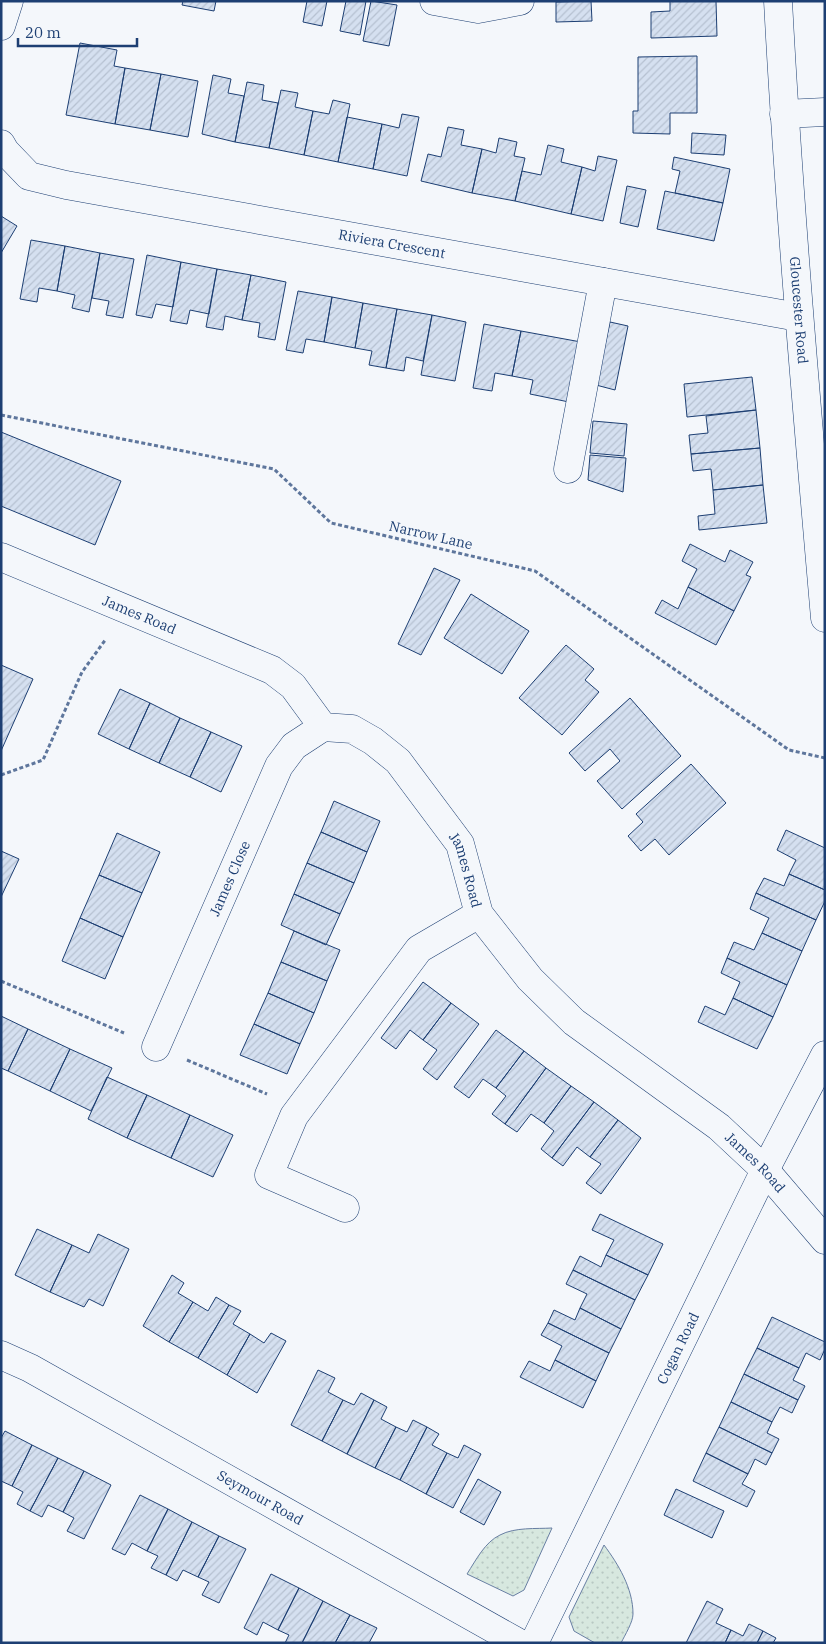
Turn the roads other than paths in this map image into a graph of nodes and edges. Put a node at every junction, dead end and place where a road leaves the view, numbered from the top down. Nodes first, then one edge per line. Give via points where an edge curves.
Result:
1 (9, 1) edge
2 (434, 1) edge
3 (520, 1) edge
4 (778, 1) edge
5 (1, 26) edge
6 (825, 112) edge
7 (784, 114) junction
8 (1, 144) edge
9 (603, 282) junction
10 (798, 318) junction
11 (568, 470) dead end
12 (1, 557) edge
13 (825, 618) edge
14 (323, 727) junction
15 (479, 914) junction
16 (156, 1047) dead end
17 (825, 1055) edge
18 (765, 1170) junction
19 (345, 1208) dead end
20 (825, 1240) edge
21 (1, 1355) edge
22 (519, 1643) edge
23 (534, 1643) edge

1 - 5 street
2 - 3 street via 478,9
4 - 7 street, Gloucester Road
6 - 7 street
7 - 10 street, Gloucester Road
8 - 9 street, Riviera Crescent via 29,176 66,185
9 - 10 street, Riviera Crescent
9 - 11 street
10 - 13 street, Gloucester Road
12 - 14 street, James Road via 272,670 293,686
14 - 15 street, James Road via 352,729 398,761 460,844
14 - 16 street, James Close via 294,746 279,766
15 - 18 street, James Road via 530,979 574,1022 719,1127
15 - 19 street via 419,949 294,1116 269,1175
17 - 18 street, Cogan Road
18 - 20 street, James Road
18 - 23 street, Cogan Road
21 - 22 street, Seymour Road via 30,1368

